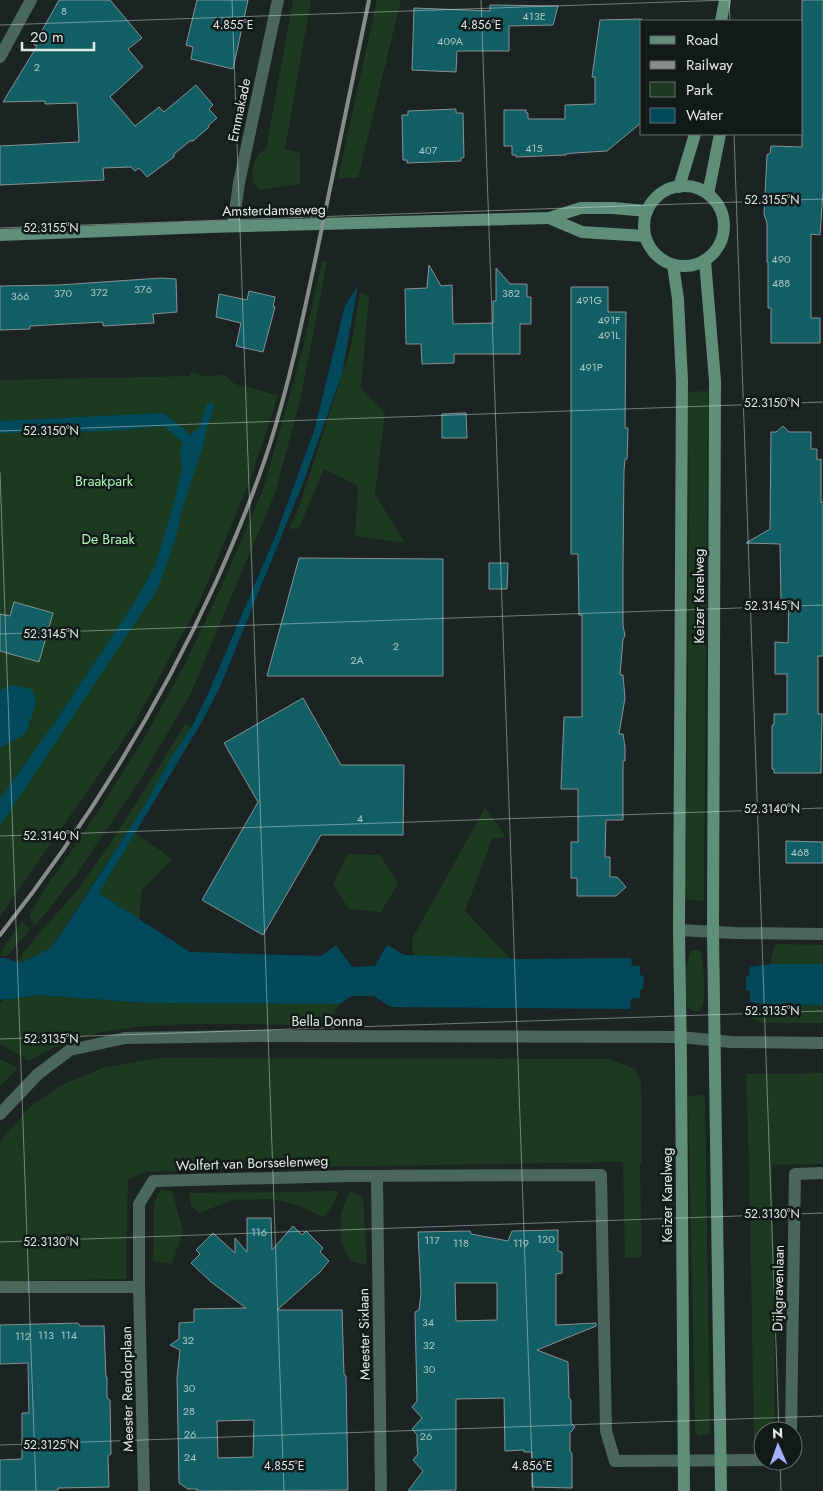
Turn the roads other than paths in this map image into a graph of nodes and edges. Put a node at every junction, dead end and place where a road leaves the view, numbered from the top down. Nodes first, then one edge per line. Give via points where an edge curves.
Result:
1 (32, 0) edge
2 (278, 0) edge
3 (725, 2) edge
4 (721, 20) edge
5 (728, 20) edge
6 (0, 57) edge
7 (695, 135) edge
8 (720, 135) edge
9 (680, 187) junction
10 (708, 194) junction
11 (647, 211) junction
12 (549, 218) junction
13 (233, 226) junction
14 (0, 235) edge
15 (645, 236) junction
16 (705, 261) junction
17 (673, 265) junction
18 (679, 930) junction
19 (714, 932) junction
20 (823, 934) edge
21 (680, 1037) junction
22 (715, 1041) junction
23 (823, 1042) edge
24 (0, 1114) edge
25 (823, 1173) edge
26 (376, 1176) junction
27 (0, 1287) edge
28 (139, 1287) junction
29 (791, 1421) edge
30 (684, 1460) junction
31 (753, 1460) edge
32 (720, 1461) junction
33 (144, 1491) edge
34 (381, 1491) edge
35 (684, 1491) edge
36 (721, 1491) edge

1 - 6 street
2 - 13 street, Emmakade
3 - 4 main road
3 - 5 main road
7 - 9 main road
8 - 10 main road
9 - 10 main road
9 - 11 main road via 660,195
10 - 16 main road via 718,205 724,220 723,236
11 - 12 main road, Amsterdamseweg via 581,208
11 - 15 main road
12 - 13 main road, Amsterdamseweg
12 - 15 main road, Amsterdamseweg via 582,232
13 - 14 main road, Amsterdamseweg
15 - 17 main road via 656,255
16 - 17 main road via 690,266
16 - 19 main road, Keizer Karelweg via 715,381
17 - 18 main road, Keizer Karelweg via 682,381
18 - 19 street
18 - 21 main road, Keizer Karelweg
19 - 20 street
19 - 22 main road, Keizer Karelweg
21 - 22 street, Bella Donna
21 - 24 street, Bella Donna via 125,1038 70,1050 38,1074
21 - 30 main road, Keizer Karelweg
22 - 23 street, Bella Donna
22 - 32 main road, Keizer Karelweg
25 - 29 street, Dijkgravenlaan via 795,1174
26 - 28 street, Wolfert van Borsselenweg via 152,1181 139,1204
26 - 30 street, Wolfert van Borsselenweg via 601,1175 606,1431 615,1461
26 - 34 street, Meester Sixlaan
27 - 28 street
28 - 33 street, Meester Rendorplaan
30 - 32 street
30 - 35 main road, Keizer Karelweg
31 - 32 street
32 - 36 main road, Keizer Karelweg

